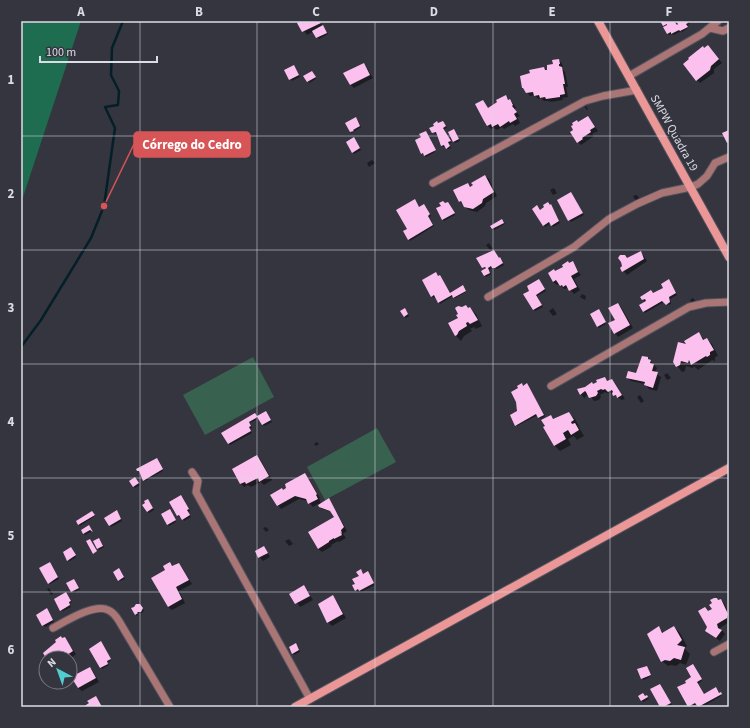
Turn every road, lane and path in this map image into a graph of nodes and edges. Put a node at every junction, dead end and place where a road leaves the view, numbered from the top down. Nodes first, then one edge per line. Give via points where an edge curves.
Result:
1 (598, 21) edge
2 (718, 21) edge
3 (710, 28) junction
4 (729, 28) edge
5 (629, 76) junction
6 (636, 90) junction
7 (729, 157) edge
8 (433, 183) dead end
9 (691, 187) junction
10 (729, 257) edge
11 (488, 297) dead end
12 (729, 302) edge
13 (551, 386) dead end
14 (729, 468) edge
15 (192, 472) dead end
16 (53, 628) dead end
17 (729, 644) edge
18 (714, 652) dead end
19 (310, 698) junction
20 (170, 707) edge
21 (295, 707) edge

1 - 5 street, SMPW Quadra 19
2 - 3 street
3 - 4 street via 723,31
3 - 5 street
5 - 6 street, SMPW Quadra 19
6 - 8 street via 585,101
6 - 9 street, SMPW Quadra 19
7 - 9 street via 715,163 703,180
9 - 10 street, SMPW Quadra 19
9 - 11 street via 651,197 609,219 574,247
12 - 13 street via 689,307
14 - 19 street
15 - 19 street via 198,481 196,492
16 - 20 street via 76,616 100,608 114,613
17 - 18 street
19 - 21 street

